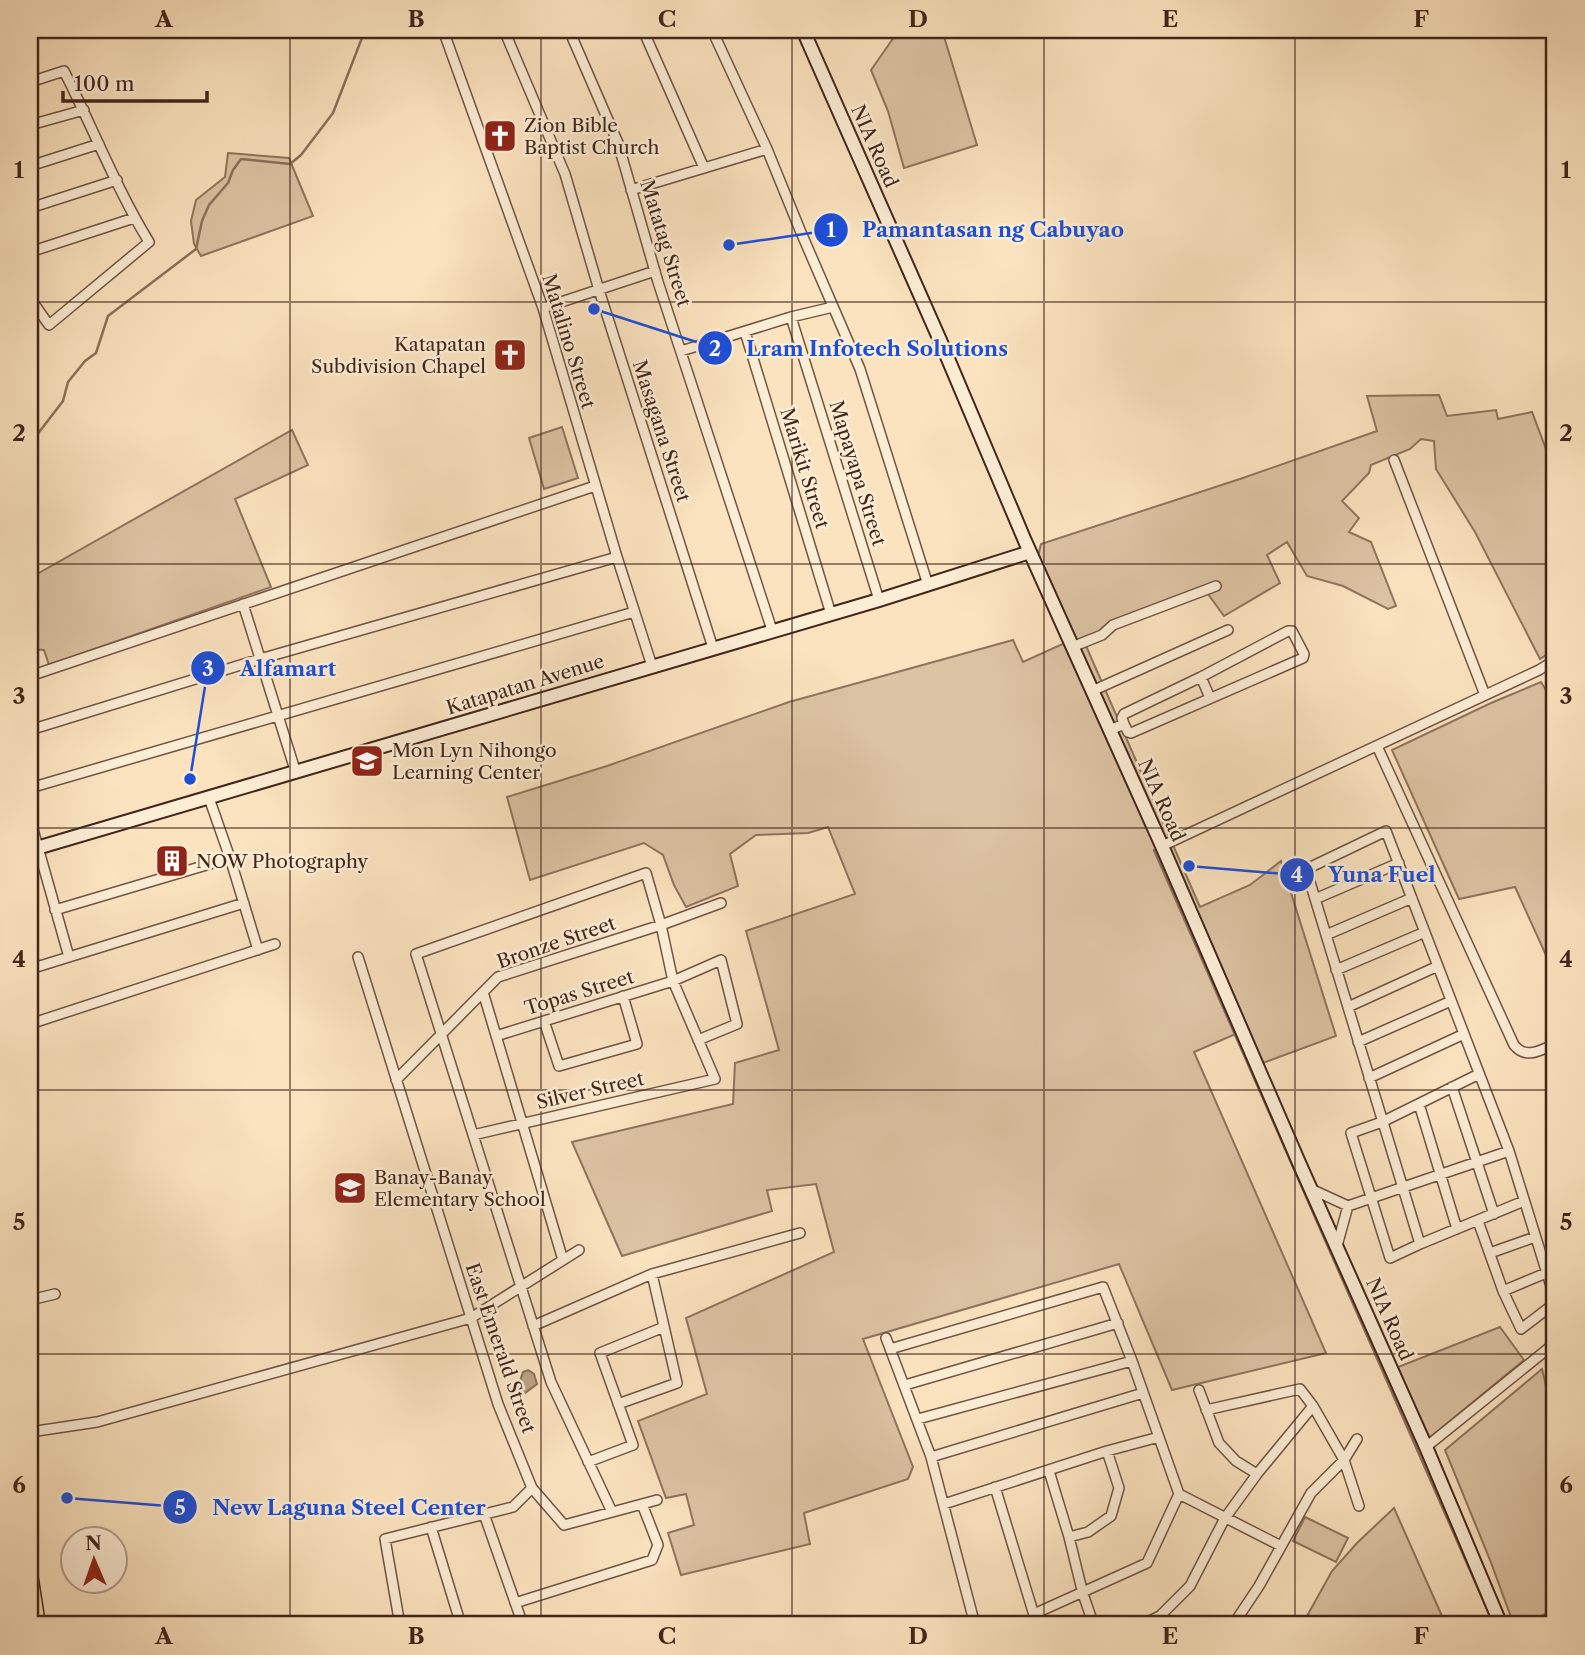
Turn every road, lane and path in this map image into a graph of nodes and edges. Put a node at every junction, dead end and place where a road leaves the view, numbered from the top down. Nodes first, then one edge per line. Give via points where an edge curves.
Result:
1 (40, 30) edge
2 (443, 30) edge
3 (504, 30) edge
4 (569, 30) edge
5 (643, 30) edge
6 (712, 30) edge
7 (803, 30) edge
8 (30, 34) edge
9 (30, 82) edge
10 (84, 110) junction
11 (30, 125) edge
12 (99, 144) junction
13 (767, 149) junction
14 (30, 166) edge
15 (704, 168) junction
16 (117, 180) junction
17 (631, 190) junction
18 (30, 208) edge
19 (134, 218) junction
20 (30, 251) edge
21 (655, 271) junction
22 (599, 290) junction
23 (30, 298) edge
24 (833, 307) junction
25 (543, 308) junction
26 (791, 317) junction
27 (745, 332) junction
28 (681, 351) junction
29 (1394, 460) dead end
30 (595, 486) junction
31 (1030, 552) junction
32 (617, 556) junction
33 (928, 585) junction
34 (1216, 586) dead end
35 (879, 600) junction
36 (243, 604) junction
37 (634, 612) junction
38 (831, 614) junction
39 (1228, 630) dead end
40 (772, 631) junction
41 (1072, 647) junction
42 (713, 648) junction
43 (260, 659) junction
44 (1555, 660) edge
45 (652, 666) junction
46 (30, 676) edge
47 (1200, 677) junction
48 (1092, 691) junction
49 (1485, 695) junction
50 (1210, 698) junction
51 (277, 715) junction
52 (1124, 724) junction
53 (30, 730) edge
54 (1110, 730) junction
55 (1377, 746) junction
56 (296, 773) junction
57 (30, 788) edge
58 (209, 798) junction
59 (30, 819) edge
60 (1162, 846) junction
61 (34, 849) edge
62 (230, 858) junction
63 (1399, 863) junction
64 (1306, 869) junction
65 (1292, 876) dead end
66 (1412, 898) junction
67 (1315, 899) junction
68 (244, 902) junction
69 (721, 903) dead end
70 (55, 910) junction
71 (661, 925) junction
72 (1425, 932) junction
73 (1326, 935) junction
74 (275, 944) dead end
75 (258, 950) junction
76 (69, 957) junction
77 (358, 957) dead end
78 (1438, 966) junction
79 (30, 969) edge
80 (1336, 970) junction
81 (673, 981) junction
82 (483, 992) junction
83 (624, 996) junction
84 (1451, 1001) junction
85 (1348, 1007) junction
86 (544, 1021) junction
87 (30, 1024) edge
88 (441, 1034) junction
89 (1464, 1034) junction
90 (496, 1036) junction
91 (698, 1040) junction
92 (1358, 1042) junction
93 (1555, 1044) edge
94 (1479, 1074) junction
95 (1369, 1078) junction
96 (396, 1080) junction
97 (1452, 1087) junction
98 (1419, 1104) junction
99 (1382, 1122) junction
100 (522, 1124) junction
101 (473, 1135) junction
102 (1508, 1151) junction
103 (1477, 1162) junction
104 (1441, 1174) junction
105 (1402, 1187) junction
106 (1311, 1189) junction
107 (1370, 1197) junction
108 (1524, 1201) junction
109 (1348, 1206) junction
110 (1494, 1214) junction
111 (1478, 1221) junction
112 (1457, 1229) junction
113 (800, 1233) dead end
114 (1535, 1237) junction
115 (1420, 1244) junction
116 (1337, 1246) junction
117 (579, 1250) dead end
118 (1490, 1253) junction
119 (563, 1260) junction
120 (1546, 1273) junction
121 (652, 1274) junction
122 (521, 1287) junction
123 (1503, 1291) junction
124 (55, 1294) dead end
125 (30, 1300) edge
126 (1555, 1301) edge
127 (471, 1318) junction
128 (1118, 1322) junction
129 (533, 1326) junction
130 (664, 1326) junction
131 (886, 1338) dead end
132 (1555, 1344) edge
133 (890, 1349) junction
134 (1132, 1361) junction
135 (905, 1385) junction
136 (1199, 1390) dead end
137 (1143, 1393) junction
138 (618, 1404) junction
139 (1313, 1406) junction
140 (1206, 1410) junction
141 (918, 1419) junction
142 (30, 1432) edge
143 (1160, 1437) junction
144 (1357, 1439) dead end
145 (1426, 1447) junction
146 (1107, 1451) junction
147 (931, 1457) junction
148 (1344, 1460) junction
149 (588, 1462) junction
150 (1049, 1471) junction
151 (1257, 1474) junction
152 (995, 1487) junction
153 (532, 1488) junction
154 (1179, 1494) junction
155 (657, 1500) dead end
156 (642, 1504) junction
157 (944, 1504) junction
158 (1359, 1506) dead end
159 (612, 1512) junction
160 (484, 1514) junction
161 (1225, 1518) junction
162 (431, 1528) junction
163 (1069, 1537) junction
164 (1281, 1546) junction
165 (30, 1580) edge
166 (1083, 1594) junction
167 (515, 1603) junction
168 (1034, 1614) junction
169 (1092, 1620) dead end
170 (37, 1625) edge
171 (400, 1625) edge
172 (461, 1625) edge
173 (520, 1625) edge
174 (975, 1625) edge
175 (1037, 1625) edge
176 (1141, 1625) edge
177 (1233, 1625) edge
178 (1501, 1625) edge

1 - 8 street
2 - 25 street, Matalino Street
3 - 22 street, Masagana Street via 565,174
4 - 17 street, Matatag Street via 618,143
5 - 15 street
6 - 13 street
7 - 31 street, NIA Road
9 - 10 street via 64,71
10 - 11 street
10 - 12 street
12 - 14 street
12 - 16 street
13 - 15 street
13 - 24 street
15 - 17 street
16 - 18 street
16 - 19 street
17 - 21 street, Matatag Street
19 - 20 street
19 - 23 street via 149,242 49,326
21 - 22 street
21 - 28 street, Matatag Street
22 - 25 street
22 - 42 street, Masagana Street
24 - 26 street
24 - 33 street via 860,369
25 - 30 street, Matalino Street
26 - 27 street
26 - 35 street, Mapayapa Street
27 - 28 street
27 - 38 street, Marikit Street
28 - 40 street, Matatag Street
29 - 49 street
30 - 32 street, Matalino Street
30 - 36 street
31 - 33 street, Katapatan Avenue
31 - 41 street, NIA Road
32 - 37 street, Matalino Street
32 - 43 street
33 - 35 street, Katapatan Avenue
34 - 41 street via 1113,625 1102,635
35 - 38 street, Katapatan Avenue
36 - 43 street
36 - 46 street
37 - 45 street, Matalino Street
37 - 51 street
38 - 40 street, Katapatan Avenue
39 - 48 street
40 - 42 street, Katapatan Avenue
41 - 48 street, NIA Road
42 - 45 street, Katapatan Avenue
43 - 51 street
43 - 53 street
44 - 49 street
45 - 56 street, Katapatan Avenue
47 - 50 street
47 - 50 street via 1291,630 1304,654
47 - 52 street via 1124,714
48 - 54 street, NIA Road
49 - 55 street
50 - 52 street via 1131,733
51 - 56 street
51 - 57 street
52 - 54 street
54 - 60 street, NIA Road
55 - 60 street
55 - 93 street via 1514,1045 1530,1053
56 - 58 street, Katapatan Avenue
58 - 61 street, Katapatan Avenue
58 - 62 street
59 - 61 street
60 - 106 street, NIA Road
61 - 70 street
62 - 68 street
62 - 70 street
63 - 64 street via 1387,831
63 - 66 street
63 - 67 street
64 - 65 street
64 - 67 street
66 - 72 street
66 - 73 street
67 - 73 street
68 - 75 street
68 - 76 street
69 - 71 street, Bronze Street
70 - 76 street
71 - 81 street
71 - 82 street, Bronze Street via 498,977
71 - 88 street via 646,873 416,954
72 - 78 street
72 - 80 street
73 - 80 street
74 - 75 street
75 - 87 street
76 - 79 street
77 - 96 street, East Emerald Street
78 - 84 street
78 - 85 street
80 - 85 street
81 - 83 street, Topas Street
81 - 91 street
81 - 91 street, Topas Street via 721,960 737,1024
82 - 88 street, Bronze Street
82 - 90 street
83 - 86 street, Topas Street
83 - 86 street via 637,1044 559,1066
84 - 89 street
84 - 92 street
85 - 92 street
86 - 90 street, Topas Street
88 - 96 street, Bronze Street
88 - 101 street
89 - 94 street
89 - 95 street
90 - 100 street
91 - 100 street, Silver Street via 715,1079
92 - 95 street
94 - 97 street
94 - 102 street
95 - 99 street
96 - 127 street, East Emerald Street
97 - 98 street
97 - 103 street
98 - 99 street
98 - 104 street
99 - 105 street
99 - 107 street via 1350,1133
100 - 101 street, Silver Street
100 - 119 street
101 - 122 street
102 - 103 street
102 - 108 street
103 - 104 street
103 - 110 street
104 - 105 street
104 - 112 street
105 - 107 street
105 - 115 street
106 - 109 street
106 - 116 street, NIA Road
107 - 109 street
107 - 115 street via 1390,1258
108 - 110 street
108 - 114 street
109 - 116 street
110 - 111 street
111 - 112 street
111 - 118 street
112 - 115 street
113 - 121 street
114 - 118 street
114 - 120 street
116 - 145 street, NIA Road
117 - 119 street
118 - 123 street
119 - 122 street
120 - 123 street
120 - 126 street
121 - 129 street
121 - 130 street
122 - 127 street
122 - 129 street
123 - 126 street via 1521,1329
124 - 125 street
127 - 142 street via 97,1422
127 - 153 street, East Emerald Street via 498,1404
128 - 133 street via 1103,1287
128 - 134 street
128 - 135 street
129 - 149 street via 551,1382
130 - 138 street via 677,1383
130 - 138 street via 600,1353
131 - 133 street
132 - 145 street
133 - 135 street
134 - 137 street
134 - 141 street
135 - 141 street
136 - 140 street
137 - 143 street
137 - 147 street
138 - 149 street via 633,1445
139 - 140 street via 1300,1389
139 - 148 street
139 - 151 street
140 - 151 street via 1219,1443
141 - 147 street
143 - 146 street
143 - 154 street
144 - 148 street
145 - 178 street, NIA Road
146 - 150 street
146 - 163 street via 1119,1488 1111,1516 1088,1532
147 - 157 street
148 - 158 street
148 - 164 street via 1311,1493
149 - 159 street
150 - 152 street
150 - 163 street
151 - 161 street
152 - 157 street
152 - 168 street
153 - 159 street, East Emerald Street via 564,1525
153 - 160 street via 513,1507
154 - 161 street
154 - 166 street via 1147,1563
155 - 156 street, East Emerald Street
156 - 159 street, East Emerald Street
156 - 167 street via 658,1545 652,1560
157 - 174 street
160 - 162 street
160 - 167 street
161 - 164 street
161 - 176 street via 1190,1586 1160,1616
162 - 171 street via 385,1539
162 - 172 street
163 - 166 street
164 - 177 street
165 - 170 highway
166 - 168 street
166 - 169 street
167 - 173 street
168 - 175 street

